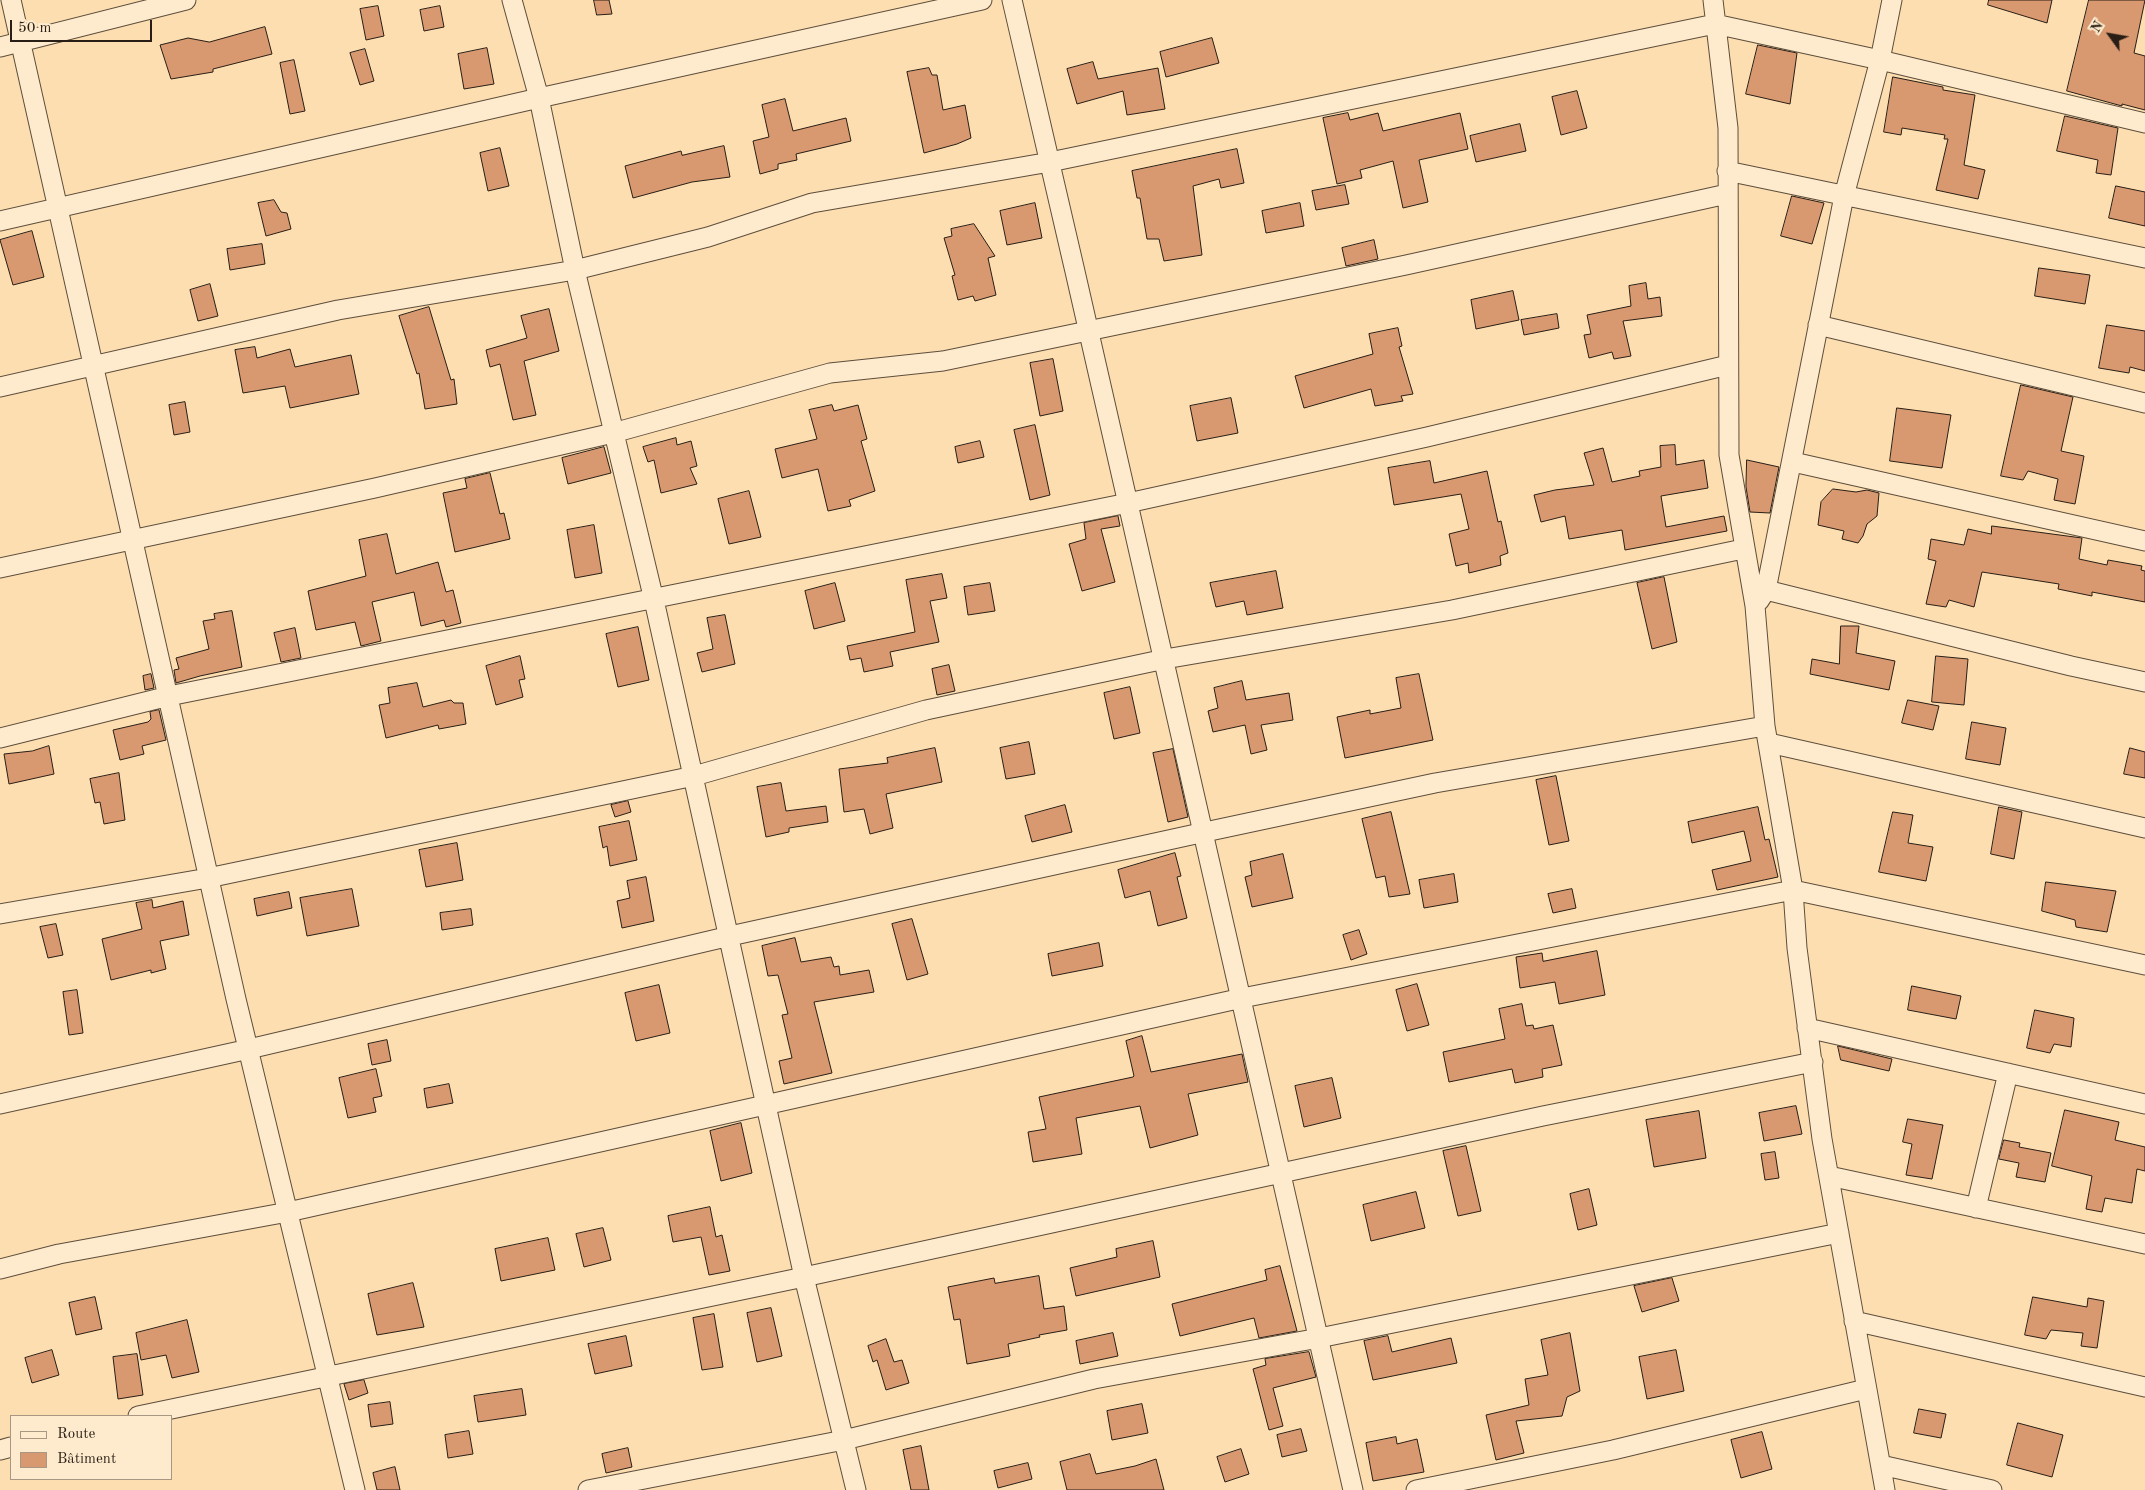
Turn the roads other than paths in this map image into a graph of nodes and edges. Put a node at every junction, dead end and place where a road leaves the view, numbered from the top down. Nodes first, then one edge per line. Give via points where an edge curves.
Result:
1 (11, 0) edge
2 (186, 0) edge
3 (512, 0) edge
4 (982, 0) edge
5 (1012, 0) edge
6 (1713, 0) edge
7 (1892, 0) edge
8 (1715, 24) junction
9 (23, 43) junction
10 (0, 48) edge
11 (1880, 60) junction
12 (539, 98) junction
13 (2145, 123) edge
14 (1050, 162) junction
15 (1727, 171) junction
16 (1727, 194) junction
17 (1844, 196) junction
18 (58, 208) junction
19 (0, 220) edge
20 (2145, 258) edge
21 (575, 270) junction
22 (1818, 325) junction
23 (1088, 330) junction
24 (94, 364) junction
25 (1728, 365) junction
26 (0, 387) edge
27 (2145, 403) edge
28 (613, 433) junction
29 (1793, 462) junction
30 (1128, 503) junction
31 (134, 540) junction
32 (2145, 541) edge
33 (1743, 549) junction
34 (0, 568) edge
35 (1766, 590) junction
36 (654, 600) junction
37 (1755, 606) junction
38 (1165, 659) junction
39 (2145, 682) edge
40 (169, 696) junction
41 (1767, 734) junction
42 (0, 738) edge
43 (694, 776) junction
44 (2145, 828) edge
45 (1204, 832) junction
46 (208, 878) junction
47 (1793, 890) junction
48 (0, 914) edge
49 (730, 936) junction
50 (2145, 964) edge
51 (1242, 998) junction
52 (1807, 1028) junction
53 (249, 1049) junction
54 (1813, 1062) junction
55 (2008, 1073) junction
56 (0, 1104) edge
57 (2145, 1104) edge
58 (766, 1105) junction
59 (1280, 1172) junction
60 (1829, 1176) junction
61 (1976, 1208) junction
62 (288, 1212) junction
63 (1839, 1232) junction
64 (2145, 1244) edge
65 (0, 1269) edge
66 (804, 1277) junction
67 (1854, 1321) junction
68 (1318, 1338) junction
69 (328, 1377) junction
70 (2145, 1387) edge
71 (1866, 1389) junction
72 (143, 1415) edge
73 (844, 1440) junction
74 (1881, 1465) junction
75 (355, 1490) edge
76 (588, 1490) edge
77 (856, 1490) edge
78 (1353, 1490) edge
79 (1416, 1490) edge
80 (1884, 1490) edge
81 (1992, 1490) edge

1 - 9 street
2 - 9 street
3 - 12 street
4 - 12 street
5 - 14 street
6 - 8 street
7 - 11 street
8 - 11 street
8 - 14 street
8 - 15 street via 1728,128
9 - 10 street
9 - 18 street
11 - 13 street
11 - 17 street
12 - 18 street
12 - 21 street
14 - 21 street via 812,203 708,237
14 - 23 street
15 - 16 street
15 - 17 street
16 - 23 street
16 - 25 street
17 - 20 street
17 - 22 street
18 - 19 street
18 - 24 street
21 - 24 street via 338,310
21 - 28 street
22 - 27 street
22 - 29 street
23 - 28 street via 943,361 830,373
23 - 30 street
24 - 26 street
24 - 31 street
25 - 30 street via 1427,437
25 - 33 street via 1729,455
28 - 31 street
28 - 36 street
29 - 32 street
29 - 35 street
30 - 36 street
30 - 38 street
31 - 34 street
31 - 40 street
33 - 37 street
33 - 38 street via 1452,610
35 - 37 street
35 - 39 street
36 - 40 street
36 - 43 street
37 - 41 street
38 - 43 street via 926,710
38 - 45 street
40 - 42 street
40 - 46 street
41 - 44 street
41 - 45 street via 1435,783
41 - 47 street
43 - 46 street
43 - 49 street
45 - 49 street
45 - 51 street
46 - 48 street
46 - 53 street
47 - 50 street
47 - 51 street
47 - 52 street
49 - 53 street
49 - 58 street
51 - 58 street
51 - 59 street
52 - 54 street
52 - 55 street
53 - 56 street
53 - 62 street
54 - 59 street
54 - 60 street
55 - 57 street
55 - 61 street
58 - 62 street
58 - 66 street
59 - 66 street
59 - 68 street
60 - 61 street
60 - 63 street
61 - 64 street
62 - 65 street via 59,1254
62 - 69 street
63 - 67 street
63 - 68 street
66 - 69 street
66 - 73 street
67 - 70 street
67 - 71 street
68 - 73 street via 1094,1379
68 - 78 street
69 - 72 street
69 - 75 street
71 - 74 street
71 - 79 street via 1613,1450
73 - 76 street
73 - 77 street
74 - 80 street
74 - 81 street

